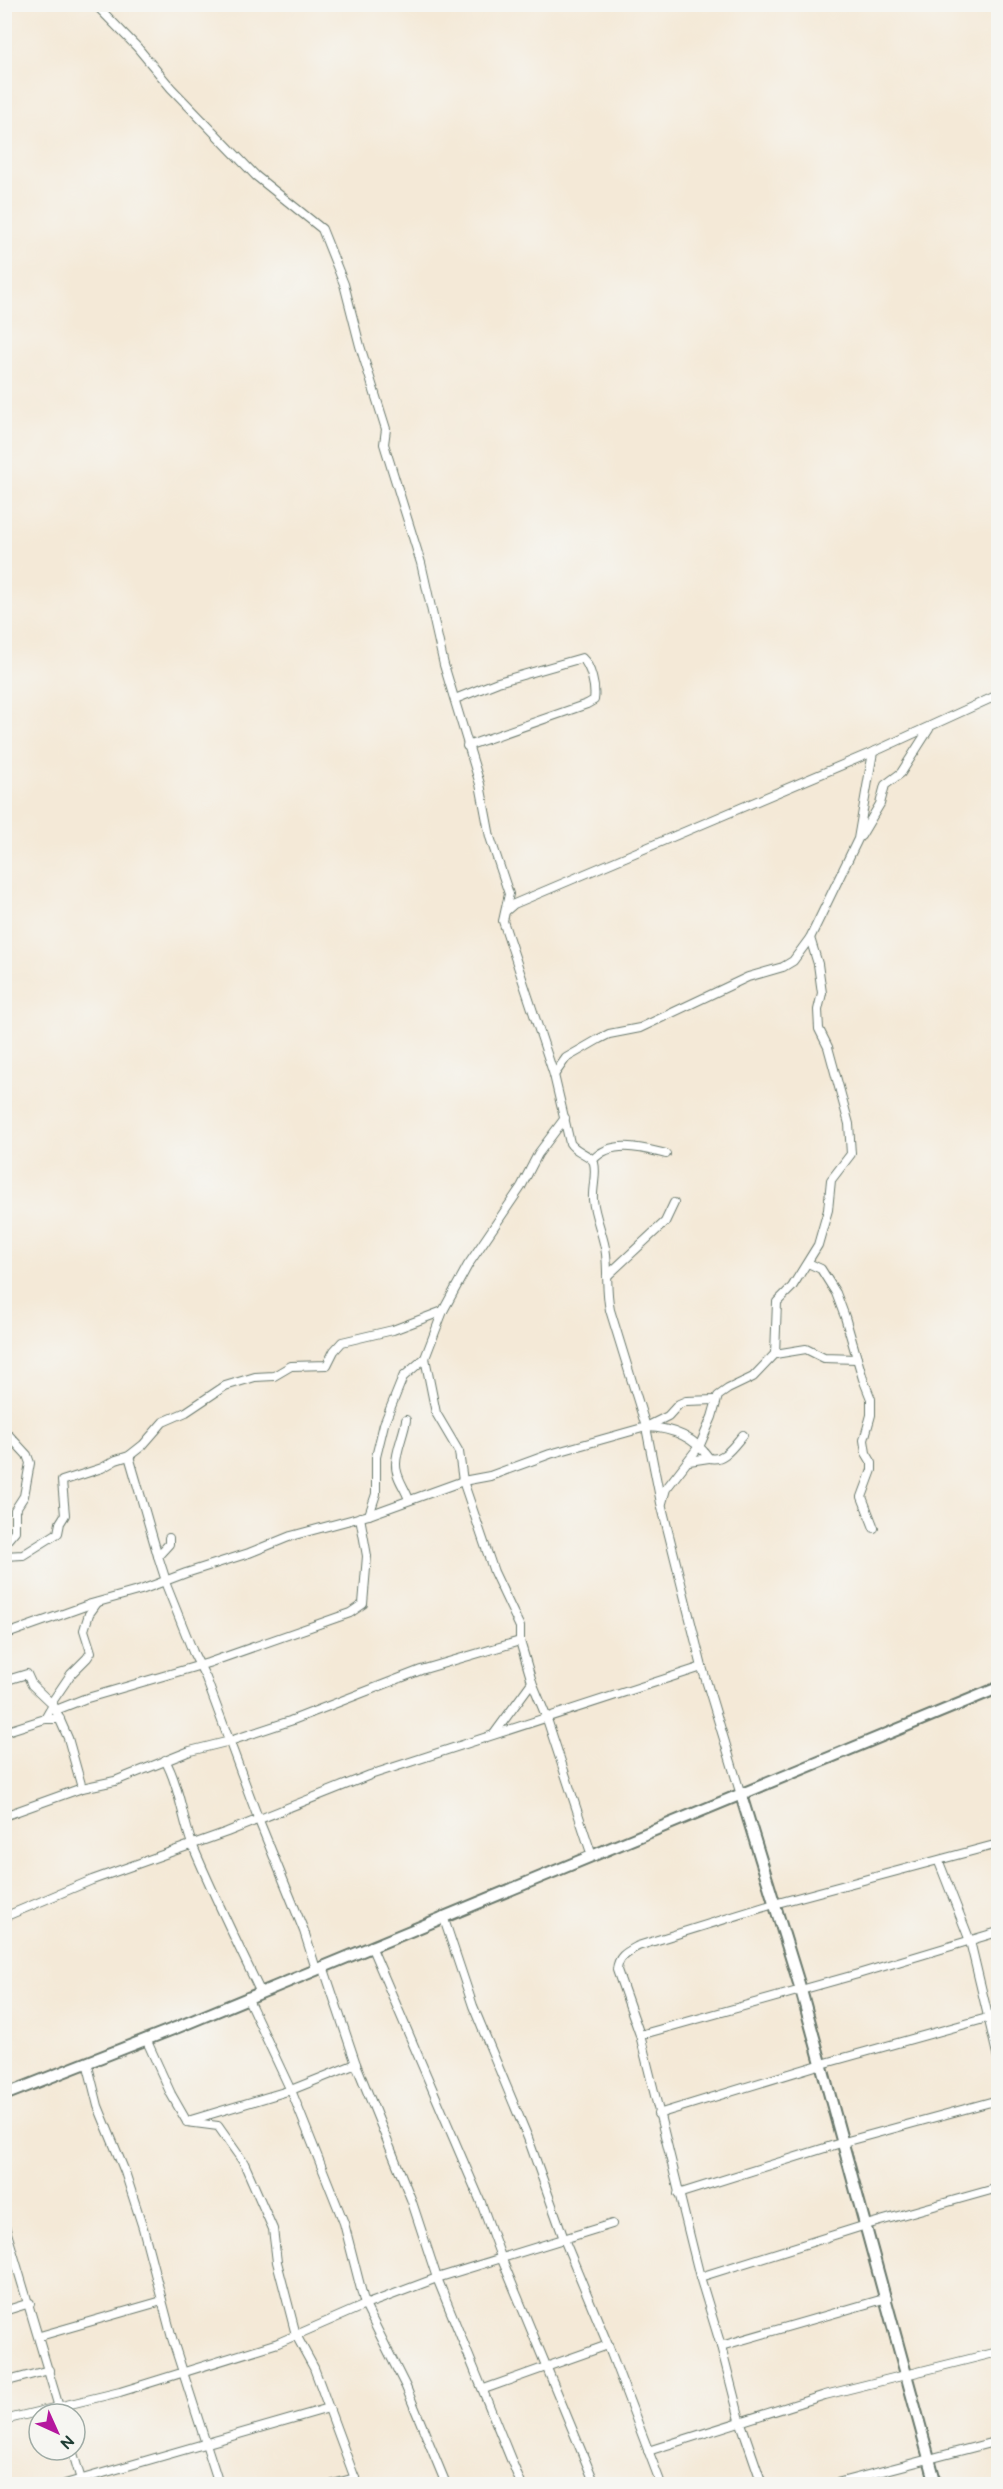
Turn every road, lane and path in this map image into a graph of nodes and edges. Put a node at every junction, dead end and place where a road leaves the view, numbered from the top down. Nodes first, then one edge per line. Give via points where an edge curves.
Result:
1 (95, 4) edge
2 (999, 695) edge
3 (454, 699) junction
4 (930, 727) junction
5 (467, 746) junction
6 (873, 752) junction
7 (858, 839) junction
8 (507, 909) junction
9 (810, 938) junction
10 (554, 1075) junction
11 (565, 1118) junction
12 (666, 1154) dead end
13 (593, 1160) junction
14 (674, 1203) dead end
15 (808, 1263) junction
16 (607, 1276) junction
17 (443, 1311) junction
18 (775, 1354) junction
19 (425, 1358) junction
20 (856, 1359) junction
21 (715, 1400) junction
22 (406, 1420) dead end
23 (646, 1426) junction
24 (4, 1430) edge
25 (743, 1435) dead end
26 (700, 1445) junction
27 (129, 1456) junction
28 (709, 1458) junction
29 (689, 1461) junction
30 (463, 1481) junction
31 (409, 1500) junction
32 (661, 1503) junction
33 (369, 1515) junction
34 (360, 1517) junction
35 (874, 1528) dead end
36 (170, 1538) dead end
37 (4, 1544) edge
38 (4, 1556) edge
39 (158, 1556) junction
40 (166, 1581) junction
41 (97, 1603) junction
42 (4, 1623) edge
43 (7, 1634) edge
44 (520, 1641) junction
45 (199, 1664) junction
46 (702, 1667) junction
47 (4, 1681) edge
48 (532, 1682) junction
49 (999, 1688) edge
50 (54, 1707) junction
51 (546, 1716) junction
52 (45, 1719) junction
53 (60, 1719) junction
54 (4, 1732) edge
55 (494, 1735) junction
56 (230, 1741) junction
57 (165, 1760) junction
58 (82, 1788) junction
59 (741, 1795) junction
60 (4, 1816) edge
61 (258, 1818) junction
62 (999, 1844) edge
63 (193, 1845) junction
64 (592, 1856) junction
65 (939, 1862) junction
66 (774, 1904) junction
67 (443, 1916) junction
68 (4, 1917) edge
69 (999, 1932) edge
70 (970, 1941) junction
71 (370, 1946) junction
72 (319, 1967) junction
73 (801, 1990) junction
74 (260, 1991) junction
75 (247, 1997) junction
76 (999, 2015) edge
77 (988, 2018) junction
78 (640, 2035) junction
79 (146, 2039) junction
80 (999, 2058) edge
81 (87, 2062) junction
82 (356, 2064) junction
83 (822, 2064) junction
84 (291, 2090) junction
85 (4, 2095) edge
86 (999, 2100) edge
87 (658, 2114) junction
88 (187, 2121) junction
89 (844, 2142) junction
90 (999, 2188) edge
91 (678, 2194) junction
92 (4, 2223) edge
93 (612, 2224) dead end
94 (866, 2225) junction
95 (6, 2232) edge
96 (564, 2239) junction
97 (501, 2258) junction
98 (700, 2277) junction
99 (437, 2278) junction
100 (886, 2298) junction
101 (162, 2301) junction
102 (30, 2303) junction
103 (364, 2305) junction
104 (4, 2311) edge
105 (296, 2335) junction
106 (40, 2336) junction
107 (608, 2345) junction
108 (721, 2346) junction
109 (999, 2352) edge
110 (547, 2368) junction
111 (49, 2370) junction
112 (184, 2372) junction
113 (908, 2374) junction
114 (4, 2382) edge
115 (484, 2390) junction
116 (58, 2402) edge
117 (87, 2403) edge
118 (329, 2408) junction
119 (27, 2416) edge
120 (4, 2420) edge
121 (740, 2420) junction
122 (999, 2441) edge
123 (205, 2444) junction
124 (648, 2451) junction
125 (930, 2459) junction
126 (75, 2462) edge
127 (356, 2481) edge
128 (81, 2482) edge
129 (64, 2484) edge
130 (219, 2484) edge
131 (333, 2484) edge
132 (446, 2484) edge
133 (521, 2484) edge
134 (595, 2484) edge
135 (661, 2484) edge
136 (762, 2484) edge
137 (833, 2484) edge
138 (936, 2484) edge

1 - 3 street via 256,176 322,230 345,284 386,429 384,444 422,563
2 - 4 street
3 - 5 street
3 - 5 street via 582,658 587,664 594,700
4 - 6 street
4 - 7 street via 901,773 885,785 880,804
5 - 8 street via 509,894
6 - 7 street
6 - 8 street
7 - 9 street
8 - 10 street via 503,921
9 - 10 street via 783,967 748,977 640,1028 609,1034 566,1058
9 - 15 street via 822,993 819,1029 842,1094 851,1145 849,1159 831,1180 821,1238
10 - 11 street
11 - 13 street via 572,1146
11 - 17 street via 538,1154
12 - 13 street via 645,1149 607,1149
13 - 16 street via 594,1210 603,1239
14 - 16 street via 665,1222
15 - 18 street via 777,1302
15 - 20 street via 821,1269 832,1287
16 - 23 street via 610,1310
17 - 19 street
17 - 27 street via 393,1330 342,1342 327,1365 291,1366 274,1376 225,1386 163,1422
18 - 20 street via 806,1349 824,1358
18 - 21 street via 753,1377
19 - 30 street via 436,1413 459,1452
19 - 33 street via 403,1377 384,1424 376,1457 376,1494
20 - 35 street via 871,1399 865,1448 872,1470 862,1497
21 - 23 street via 686,1401 668,1416
21 - 26 street
22 - 31 street via 395,1464
23 - 26 street via 682,1433
23 - 30 street
23 - 32 street
24 - 37 street via 30,1463 24,1496 15,1510 15,1531
25 - 28 street via 720,1457
26 - 28 street
26 - 29 street
27 - 38 street via 62,1481 65,1515 58,1533 23,1555
27 - 39 street
28 - 29 street
29 - 32 street via 666,1489
30 - 31 street
30 - 44 street via 494,1572 520,1627
31 - 33 street
32 - 46 street
33 - 34 street
34 - 40 street via 291,1536
34 - 45 street via 367,1556 362,1605 323,1624
36 - 39 street
39 - 40 street
40 - 41 street
40 - 45 street
41 - 43 street
41 - 50 street via 84,1630 91,1652 53,1699
42 - 43 street
44 - 48 street
44 - 56 street via 421,1670
45 - 50 street
45 - 56 street
46 - 51 street
46 - 59 street
47 - 50 street via 27,1674 32,1685
48 - 51 street
48 - 55 street
49 - 59 main road
50 - 52 street
50 - 53 street
51 - 55 street
51 - 64 street
52 - 53 street
52 - 54 street
53 - 58 street
55 - 61 street via 370,1775
56 - 57 street
56 - 61 street
57 - 58 street via 115,1781
57 - 63 street
58 - 60 street
59 - 64 main road
59 - 66 main road
61 - 63 street
61 - 72 street
62 - 65 street
63 - 68 street via 92,1880
63 - 74 street
64 - 67 main road
65 - 66 street
65 - 70 street
66 - 73 main road
66 - 78 street via 638,1946 620,1958 617,1970
67 - 71 main road
67 - 96 street via 473,2006 528,2138
69 - 70 street
70 - 73 street
70 - 77 street
71 - 72 main road
71 - 97 street via 480,2200
72 - 74 main road
72 - 82 street
73 - 78 street
73 - 83 main road
74 - 75 main road
75 - 79 main road
75 - 84 street
76 - 77 street
77 - 80 street
77 - 83 street
78 - 87 street
79 - 81 main road
79 - 88 street
81 - 85 main road
81 - 101 street via 98,2106 144,2228
82 - 84 street
82 - 99 street via 411,2199
83 - 87 street
83 - 89 main road
84 - 88 street
84 - 103 street via 344,2223
86 - 89 street
87 - 91 street
88 - 105 street via 218,2126 244,2163 273,2229 277,2262
89 - 91 street
89 - 94 main road
90 - 94 street
91 - 98 street
92 - 95 street
93 - 96 street
94 - 98 street
94 - 100 main road
95 - 102 street
96 - 97 street
96 - 107 street
97 - 99 street
97 - 110 street
98 - 108 street
99 - 103 street
99 - 115 street
100 - 108 street
100 - 113 main road
101 - 106 street
101 - 112 street
102 - 104 street
102 - 106 street
103 - 105 street
103 - 132 street via 406,2386
105 - 112 street
105 - 118 street
106 - 111 street
107 - 110 street
107 - 124 street
108 - 121 street
109 - 113 street
110 - 115 street
110 - 134 street
111 - 114 street
111 - 116 street
112 - 117 street
112 - 123 street
113 - 121 street
113 - 125 main road
115 - 133 street
118 - 123 street
118 - 127 street
119 - 120 street
121 - 124 street
121 - 136 street
122 - 125 street
123 - 128 street
123 - 130 street
124 - 135 street
125 - 137 street
125 - 138 main road
126 - 128 street
127 - 131 street
128 - 129 street

